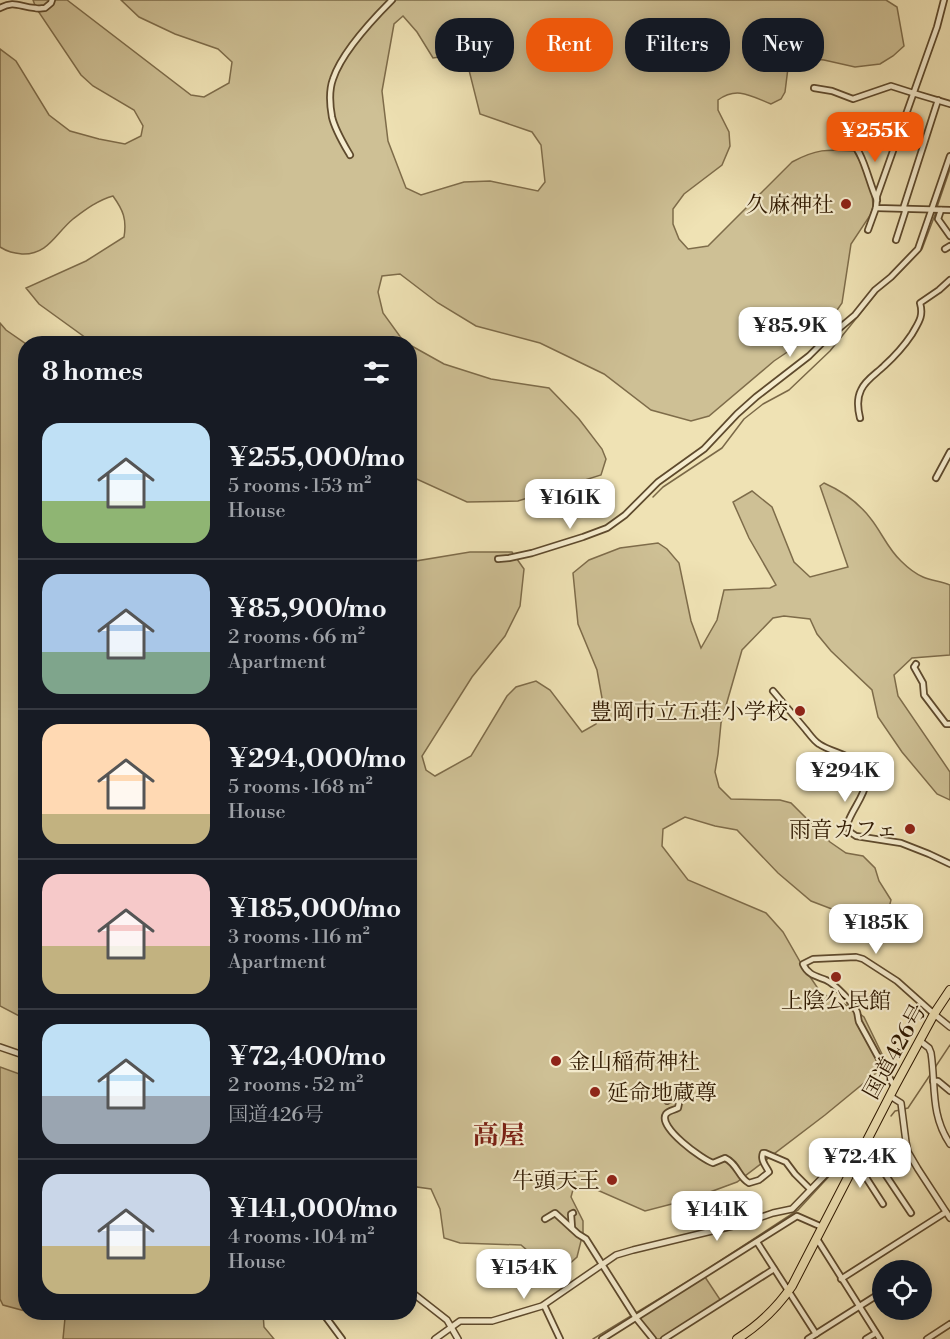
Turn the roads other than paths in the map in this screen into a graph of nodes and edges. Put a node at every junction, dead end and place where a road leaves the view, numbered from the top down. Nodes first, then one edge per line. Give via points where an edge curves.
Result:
1 (52, 0) edge
2 (392, 0) edge
3 (944, 0) edge
4 (0, 8) edge
5 (814, 88) dead end
6 (913, 93) junction
7 (938, 100) junction
8 (950, 104) edge
9 (898, 139) junction
10 (350, 155) dead end
11 (950, 156) edge
12 (877, 200) junction
13 (876, 208) junction
14 (904, 209) junction
15 (932, 210) junction
16 (941, 210) junction
17 (950, 210) edge
18 (868, 230) dead end
19 (950, 236) edge
20 (896, 240) dead end
21 (950, 280) edge
22 (860, 418) dead end
23 (950, 452) edge
24 (936, 478) dead end
25 (498, 559) dead end
26 (916, 664) dead end
27 (773, 691) dead end
28 (950, 724) edge
29 (950, 864) edge
30 (950, 990) edge
31 (934, 1014) junction
32 (950, 1027) edge
33 (920, 1041) junction
34 (0, 1047) edge
35 (18, 1053) edge
36 (933, 1080) junction
37 (895, 1086) junction
38 (950, 1090) edge
39 (890, 1096) junction
40 (666, 1101) dead end
41 (865, 1144) junction
42 (950, 1144) edge
43 (856, 1162) junction
44 (810, 1189) junction
45 (883, 1204) dead end
46 (573, 1213) dead end
47 (911, 1213) dead end
48 (948, 1215) edge
49 (545, 1219) dead end
50 (822, 1227) junction
51 (572, 1228) junction
52 (817, 1239) junction
53 (757, 1242) junction
54 (602, 1265) junction
55 (774, 1269) junction
56 (842, 1279) junction
57 (788, 1291) junction
58 (417, 1297) edge
59 (872, 1298) edge
60 (544, 1305) junction
61 (859, 1306) junction
62 (636, 1317) junction
63 (328, 1320) edge
64 (950, 1324) edge
65 (452, 1326) junction
66 (876, 1333) junction
67 (816, 1334) junction
68 (342, 1339) edge
69 (435, 1339) edge
70 (458, 1339) edge
71 (560, 1339) edge
72 (602, 1339) edge
73 (654, 1339) edge
74 (664, 1339) edge
75 (737, 1339) edge
76 (808, 1339) edge
77 (866, 1339) edge
78 (880, 1339) edge
79 (927, 1339) edge

1 - 4 street via 45,8 18,3
2 - 10 street via 350,48 333,80 332,117
3 - 6 street
5 - 6 street via 853,99 891,86
6 - 7 street
6 - 9 street
7 - 8 street
7 - 14 street
9 - 12 street
9 - 12 street via 854,124 842,134 850,139 859,155
11 - 15 street
12 - 13 street
13 - 14 street
13 - 18 street
14 - 15 street
14 - 20 street
15 - 16 street
15 - 25 street via 918,249 855,315 756,397 704,449 658,482 625,515 608,528 583,537 532,554
16 - 17 street
16 - 19 street via 938,219
21 - 22 street via 920,303 921,317 907,342 864,385 859,400
23 - 24 street
26 - 28 street via 924,695
27 - 29 street via 818,744 862,767 866,785 849,818 850,832 902,843
30 - 31 highway, 国道426号
31 - 32 street
31 - 33 highway, 国道426号
31 - 37 street via 897,981 863,959 813,959 803,964 810,974 836,987 856,1011
33 - 36 street via 930,1050
33 - 37 highway, 国道426号
34 - 35 street
36 - 38 street
36 - 42 street via 937,1116
37 - 39 highway, 国道426号
39 - 41 highway, 国道426号
39 - 48 street via 900,1102 908,1152
40 - 44 street via 672,1098 679,1103 665,1116 668,1125 682,1143 707,1161 731,1161 749,1183 769,1172 762,1155 765,1153 786,1162
41 - 43 highway, 国道426号
41 - 44 street via 854,1145
41 - 47 street
43 - 45 street
43 - 50 highway, 国道426号
44 - 54 street via 792,1209 616,1255
46 - 51 street
48 - 56 street
49 - 51 street via 555,1213
50 - 52 highway, 国道426号
50 - 53 street via 797,1216
51 - 54 street via 586,1239
52 - 56 street
52 - 57 highway, 国道426号
53 - 55 street
53 - 62 street
54 - 60 street
54 - 62 street
55 - 57 street
55 - 74 street
56 - 61 street
57 - 67 street
57 - 75 highway, 国道426号 via 766,1317
58 - 65 street
59 - 61 street
60 - 65 street via 496,1320 462,1320
60 - 71 street
61 - 66 street
61 - 67 street
62 - 72 street
62 - 73 street
63 - 68 street
64 - 79 street
65 - 69 street
65 - 70 street
66 - 77 street
66 - 78 street
67 - 76 street

